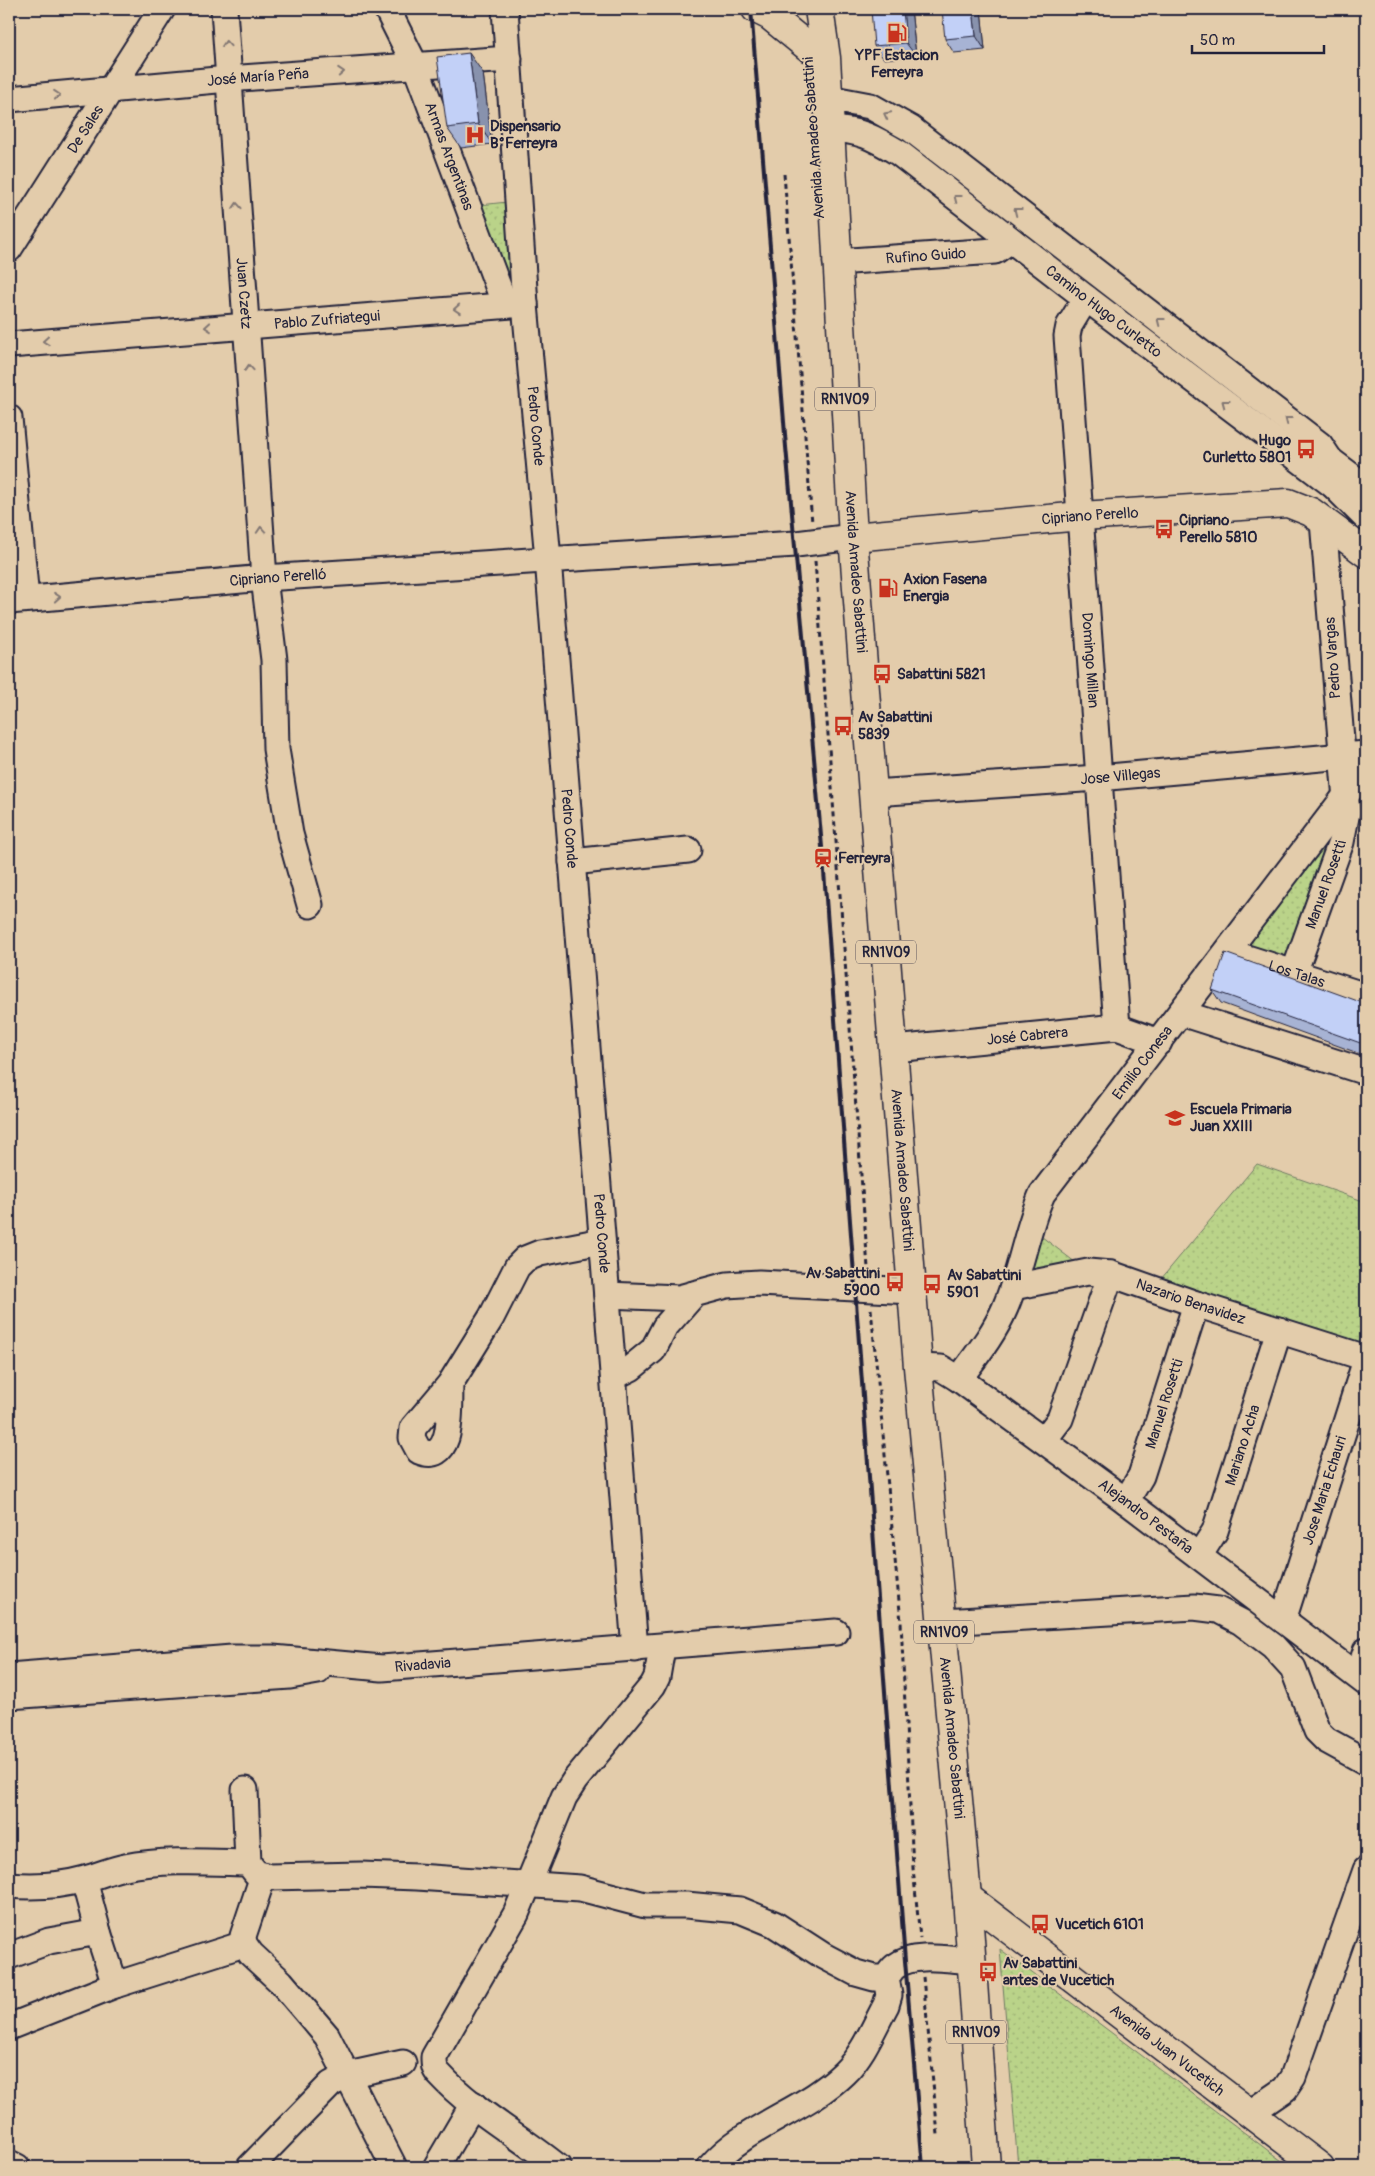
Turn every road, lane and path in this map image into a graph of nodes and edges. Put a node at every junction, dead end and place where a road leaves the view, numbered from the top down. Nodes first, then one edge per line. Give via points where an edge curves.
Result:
1 (162, 9) edge
2 (224, 9) edge
3 (387, 9) edge
4 (505, 9) edge
5 (756, 9) edge
6 (805, 9) edge
7 (819, 9) edge
8 (808, 47) junction
9 (509, 59) junction
10 (416, 67) junction
11 (228, 79) junction
12 (110, 90) junction
13 (828, 98) junction
14 (9, 99) edge
15 (829, 129) junction
16 (784, 174) dead end
17 (1045, 232) junction
18 (1019, 246) junction
19 (9, 249) edge
20 (1071, 253) junction
21 (836, 262) junction
22 (1054, 274) junction
23 (1086, 298) junction
24 (515, 304) junction
25 (246, 324) junction
26 (9, 345) edge
27 (9, 418) edge
28 (1330, 460) junction
29 (1333, 485) junction
30 (1366, 487) edge
31 (1082, 516) junction
32 (1366, 518) edge
33 (1323, 521) junction
34 (853, 537) junction
35 (814, 542) junction
36 (1366, 553) edge
37 (548, 559) junction
38 (264, 578) junction
39 (17, 600) edge
40 (1366, 754) edge
41 (1341, 756) junction
42 (1366, 769) edge
43 (1098, 778) junction
44 (873, 793) junction
45 (1346, 794) junction
46 (688, 850) dead end
47 (572, 862) junction
48 (310, 906) dead end
49 (1228, 952) junction
50 (1294, 973) junction
51 (1366, 996) edge
52 (1182, 1013) junction
53 (1117, 1027) junction
54 (1159, 1042) junction
55 (894, 1049) junction
56 (1366, 1072) edge
57 (602, 1241) junction
58 (1111, 1274) junction
59 (1013, 1287) junction
60 (869, 1288) junction
61 (912, 1291) junction
62 (694, 1294) junction
63 (607, 1295) junction
64 (1196, 1304) junction
65 (1279, 1330) junction
66 (1366, 1359) edge
67 (918, 1367) junction
68 (615, 1376) junction
69 (959, 1378) junction
70 (450, 1384) dead end
71 (1044, 1440) junction
72 (1126, 1501) junction
73 (1199, 1556) junction
74 (1283, 1620) junction
75 (943, 1622) junction
76 (836, 1632) dead end
77 (662, 1648) junction
78 (635, 1649) junction
79 (1366, 1651) edge
80 (334, 1664) junction
81 (9, 1676) edge
82 (1362, 1680) edge
83 (9, 1696) edge
84 (1366, 1762) edge
85 (245, 1790) dead end
86 (256, 1870) junction
87 (1366, 1870) edge
88 (84, 1880) junction
89 (9, 1885) edge
90 (528, 1886) junction
91 (967, 1897) junction
92 (98, 1932) junction
93 (244, 1944) junction
94 (9, 1956) edge
95 (922, 1959) junction
96 (972, 1961) junction
97 (886, 1978) junction
98 (114, 1985) junction
99 (9, 2027) edge
100 (403, 2063) dead end
101 (348, 2075) junction
102 (474, 2104) junction
103 (1250, 2114) junction
104 (938, 2135) dead end
105 (9, 2163) edge
106 (17, 2167) edge
107 (250, 2167) edge
108 (394, 2167) edge
109 (436, 2167) edge
110 (558, 2167) edge
111 (710, 2167) edge
112 (986, 2167) edge
113 (1320, 2167) edge

1 - 12 street, De Sales
11 -> 2 street, Juan Czetz
3 - 10 street, Armas Argentinas
4 - 9 street, Pedro Conde
5 - 8 main road via 770,16
6 - 8 main road, Avenida Amadeo Sabattini
7 - 13 main road, Avenida Amadeo Sabattini / RN1V09
8 - 21 main road, Avenida Amadeo Sabattini via 821,240
9 - 10 street, José María Peña
9 - 24 street, Pedro Conde
11 -> 10 street, José María Peña
10 - 24 street, Armas Argentinas
11 - 12 street, José María Peña
25 -> 11 street, Juan Czetz
14 -> 12 street, José María Peña
12 - 19 street, De Sales
13 - 15 main road, Avenida Amadeo Sabattini / RN1V09
17 -> 13 street via 911,129 870,106
18 -> 15 street, Camino Hugo Curletto via 899,153 872,136
15 - 21 main road, Avenida Amadeo Sabattini / RN1V09
16 - 35 path
17 - 18 street
17 - 20 street
18 - 21 street, Rufino Guido
18 - 22 street, Camino Hugo Curletto
20 - 22 street
28 -> 20 street via 1320,445
21 - 34 main road, Avenida Amadeo Sabattini / RN1V09
22 - 23 street, Camino Hugo Curletto
29 -> 23 street, Camino Hugo Curletto
23 - 31 street, Domingo Millan via 1069,326 1067,336
24 -> 25 street, Pablo Zufriategui
24 - 37 street, Pedro Conde
25 -> 26 street, Pablo Zufriategui
38 -> 25 street, Juan Czetz
27 - 39 street
28 - 29 street
28 - 30 street
29 - 32 street, Camino Hugo Curletto
31 - 33 main road, Cipriano Perello via 1288,503
31 - 34 main road, Cipriano Perello
31 - 43 street, Domingo Millan
33 - 36 main road, Cipriano Perello
33 - 41 street, Pedro Vargas
34 - 35 street, Cipriano Perelló
34 - 44 main road, Avenida Amadeo Sabattini / RN1V09
35 - 37 street, Cipriano Perelló
35 - 60 path
37 - 38 street, Cipriano Perelló
37 - 47 street, Pedro Conde
39 -> 38 street, Cipriano Perelló
38 - 48 street, Juan Czetz via 274,660 277,756 290,834
40 - 41 street, Jose Villegas
41 - 43 street, Jose Villegas
41 - 45 street, Pedro Vargas
42 - 45 street, Emilio Conesa
43 - 44 street, Jose Villegas
43 - 53 street, Domingo Millan
44 - 55 main road, Avenida Amadeo Sabattini / RN1V09
45 - 49 street, Emilio Conesa
45 - 50 street, Manuel Rosetti via 1341,842
46 - 47 street
47 - 57 street, Pedro Conde
49 - 50 street, Los Talas
49 - 52 street, Emilio Conesa
50 - 51 street, Los Talas
52 - 54 street, Emilio Conesa
52 - 56 street
53 - 54 street, José Cabrera
53 - 55 street, José Cabrera
54 - 59 street, Emilio Conesa via 1042,1194 1031,1220
55 - 61 main road, Avenida Amadeo Sabattini / RN1V09
57 - 63 street, Pedro Conde
57 - 70 street via 525,1259 517,1267 491,1318
58 - 59 street, Nazario Benavidez via 1088,1272
58 - 64 street, Nazario Benavidez
58 - 71 street via 1060,1419
59 - 69 street, Emilio Conesa via 991,1336
60 - 61 street
60 - 62 street via 759,1283 727,1285
60 - 95 path via 901,1622
61 - 67 main road, Avenida Amadeo Sabattini / RN1V09
62 - 63 street via 679,1298
62 - 68 street via 665,1327 653,1350
63 - 68 street, Pedro Conde
64 - 65 street, Nazario Benavidez
64 - 72 street, Manuel Rosetti via 1140,1476
65 - 66 street, Nazario Benavidez
65 - 73 street, Mariano Acha via 1215,1531
66 - 74 street, Jose Maria Echauri
67 - 69 street, Alejandro Pestaña via 941,1368
67 - 75 main road, Avenida Amadeo Sabattini / RN1V09
68 - 78 street, Pedro Conde
69 - 71 street, Alejandro Pestaña
71 - 72 street, Alejandro Pestaña
72 - 73 street, Alejandro Pestaña
73 - 74 street, Alejandro Pestaña
74 - 82 street, Alejandro Pestaña
75 - 84 street via 1194,1607 1218,1610 1241,1622 1273,1646 1293,1668 1317,1731 1326,1740
75 - 91 main road, Avenida Amadeo Sabattini / RN1V09
76 - 77 street, Rivadavia
77 - 78 street, Rivadavia
77 - 90 street via 653,1685 564,1797
78 - 80 street, Rivadavia via 382,1668
79 - 82 street
80 - 81 street, Rivadavia via 232,1658
80 - 83 street via 316,1672 290,1676
85 - 86 street
86 - 88 street via 152,1862 123,1867
86 - 90 street via 417,1876
86 - 93 street
87 - 103 street via 1293,2077 1285,2089
88 - 89 street via 52,1886
88 - 92 street
90 - 97 street via 580,1888 645,1905 686,1904 740,1910 774,1924 856,1973
90 - 102 street via 506,1932 434,2056 434,2066 439,2074
91 - 96 main road, Avenida Amadeo Sabattini / RN1V09
91 - 103 main road, Avenida Juan Vucetich
92 - 94 street via 49,1941
92 - 98 street
93 - 98 street
93 - 101 street via 327,2036
95 - 96 street
95 - 97 street via 895,1966
95 - 104 path
96 - 112 main road, Avenida Amadeo Sabattini / RN1V09
97 - 111 street via 889,1995 886,2004 856,2059 844,2073 727,2149
98 - 99 street
100 - 101 street
101 - 107 street via 331,2084
101 - 108 street
102 - 109 street
102 - 110 street
103 - 113 main road, Avenida Juan Vucetich
105 - 106 street

